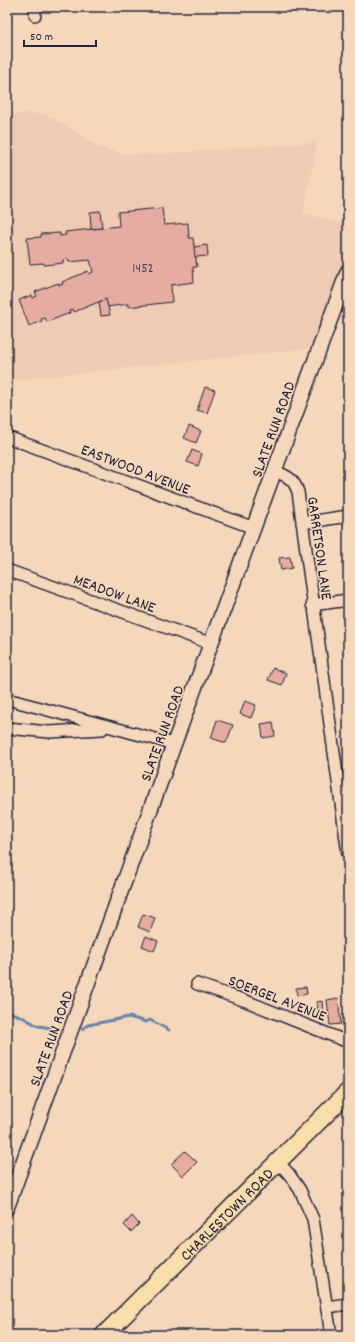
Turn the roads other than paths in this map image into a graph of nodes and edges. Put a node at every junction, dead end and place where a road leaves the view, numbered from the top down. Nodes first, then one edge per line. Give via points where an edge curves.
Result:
1 (348, 271) edge
2 (343, 300) edge
3 (7, 437) edge
4 (275, 471) junction
5 (348, 516) edge
6 (302, 523) junction
7 (254, 528) junction
8 (7, 570) edge
9 (348, 600) edge
10 (312, 605) junction
11 (212, 644) junction
12 (7, 698) edge
13 (7, 728) edge
14 (112, 728) junction
15 (174, 744) junction
16 (348, 854) edge
17 (197, 984) dead end
18 (348, 1042) edge
19 (348, 1092) edge
20 (277, 1161) junction
21 (7, 1207) edge
22 (348, 1304) edge
23 (327, 1307) junction
24 (104, 1335) edge
25 (331, 1335) edge

1 - 2 street, SLATE RUN ROAD
2 - 4 street, SLATE RUN ROAD
3 - 7 street, EASTWOOD AVENUE
4 - 6 street, GARRETSON LANE via 294,482
4 - 7 street, SLATE RUN ROAD
5 - 6 street
6 - 10 street, GARRETSON LANE
7 - 11 street, SLATE RUN ROAD
8 - 11 street, MEADOW LANE
9 - 10 street
10 - 16 street, GARRETSON LANE
11 - 15 street, SLATE RUN ROAD
12 - 14 street
13 - 14 street via 49,732
14 - 15 street
15 - 21 street, SLATE RUN ROAD
17 - 18 street, SOERGEL AVENUE
19 - 20 main road, CHARLESTOWN ROAD
20 - 23 street via 289,1174 309,1208 318,1243
20 - 24 main road, CHARLESTOWN ROAD
22 - 23 street
23 - 25 street

